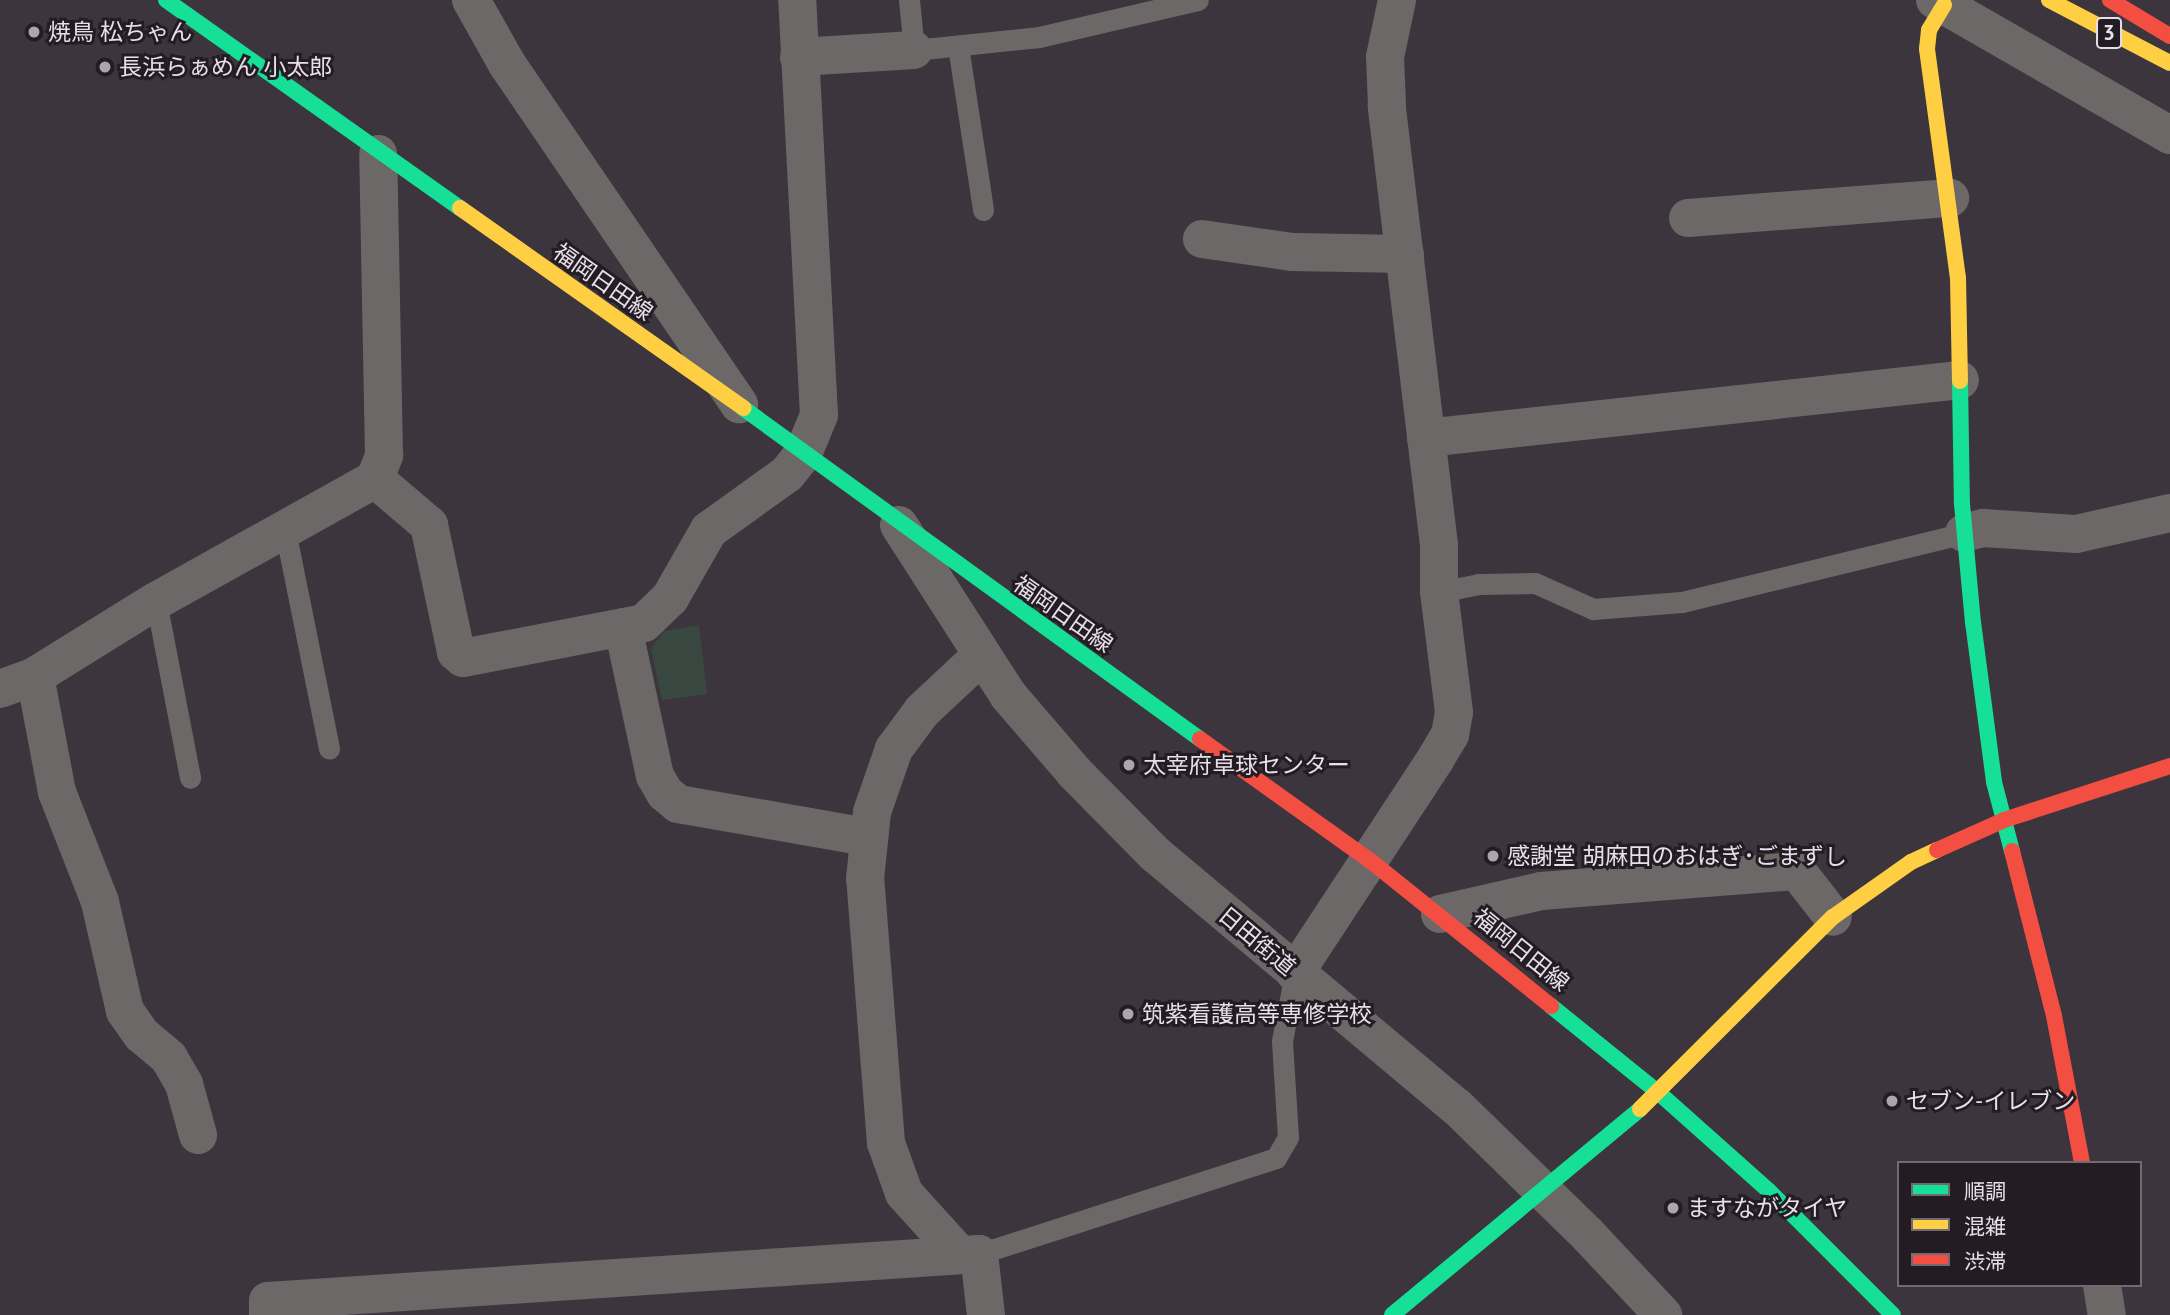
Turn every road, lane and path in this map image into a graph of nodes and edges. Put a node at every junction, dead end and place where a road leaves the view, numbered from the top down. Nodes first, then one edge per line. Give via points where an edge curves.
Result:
1 (166, 0) edge
2 (471, 0) edge
3 (797, 0) edge
4 (909, 0) edge
5 (1198, 0) edge
6 (1397, 0) edge
7 (2049, 0) edge
8 (2110, 0) edge
9 (1940, 3) edge
10 (2170, 36) edge
11 (958, 46) junction
12 (914, 50) junction
13 (799, 57) junction
14 (2170, 63) edge
15 (2170, 135) edge
16 (378, 154) junction
17 (1950, 198) junction
18 (984, 210) dead end
19 (1688, 218) dead end
20 (1202, 239) dead end
21 (1405, 254) junction
22 (1960, 380) junction
23 (740, 406) junction
24 (1426, 439) junction
25 (803, 454) junction
26 (375, 479) junction
27 (2170, 513) edge
28 (899, 525) junction
29 (285, 530) junction
30 (1964, 533) junction
31 (1439, 592) junction
32 (156, 601) junction
33 (623, 628) junction
34 (981, 656) junction
35 (17, 682) edge
36 (329, 749) dead end
37 (2165, 768) edge
38 (190, 778) dead end
39 (2004, 820) junction
40 (868, 837) junction
41 (1372, 862) junction
42 (1440, 914) junction
43 (1833, 917) junction
44 (1295, 973) junction
45 (1659, 1093) junction
46 (198, 1135) dead end
47 (2082, 1161) edge
48 (1543, 1193) junction
49 (969, 1254) junction
50 (2102, 1287) edge
51 (268, 1315) edge
52 (986, 1315) edge
53 (1392, 1315) edge
54 (1663, 1315) edge
55 (1893, 1315) edge
56 (2107, 1315) edge

1 - 16 main road, 福岡日田線
2 - 23 street via 507,64
3 - 13 street
4 - 12 lane
5 - 11 lane via 1039,37
6 - 21 street via 1385,57
7 - 14 main road, 3
8 - 10 main road, 3
9 - 15 street
9 - 17 main road via 1927,49
11 - 12 lane
11 - 18 lane
12 - 13 street
13 - 25 street via 819,415
16 - 23 main road, 福岡日田線
16 - 26 street via 384,455
17 - 19 street
17 - 22 main road via 1958,278
20 - 21 street via 1292,252
21 - 24 street
22 - 24 street
22 - 30 main road
23 - 25 main road, 福岡日田線
24 - 31 street via 1440,545
25 - 28 main road, 福岡日田線
25 - 33 street via 775,486 709,530 657,615
26 - 29 street
26 - 33 street via 429,525 456,652 463,658
27 - 30 street via 2076,534 1983,528
28 - 34 street, 日田街道
28 - 41 main road, 福岡日田線
29 - 32 street
29 - 36 lane
30 - 31 lane via 1682,601 1593,609 1535,583 1479,584
30 - 39 main road via 1992,769
31 - 41 street via 1454,712 1450,735
32 - 35 street
32 - 38 lane
33 - 40 street via 654,776 665,793 678,804
34 - 40 street via 922,711 894,749
34 - 44 street, 日田街道 via 1075,773 1155,854
35 - 46 street via 100,902 125,1011 174,1066 184,1084
37 - 39 main road
39 - 43 main road via 1911,862
39 - 47 main road via 2054,1016
40 - 49 street via 865,879 886,1143 904,1193
41 - 42 main road, 福岡日田線
41 - 44 street
42 - 43 street via 1541,891 1797,871
42 - 45 main road, 福岡日田線
43 - 45 main road
44 - 48 street, 日田街道 via 1457,1107
44 - 49 lane via 1282,1041 1288,1137 1276,1158
45 - 48 main road
45 - 55 main road, 福岡日田線 via 1769,1191
48 - 53 main road
48 - 54 street, 日田街道
49 - 51 street via 268,1301
49 - 52 street
50 - 56 street

